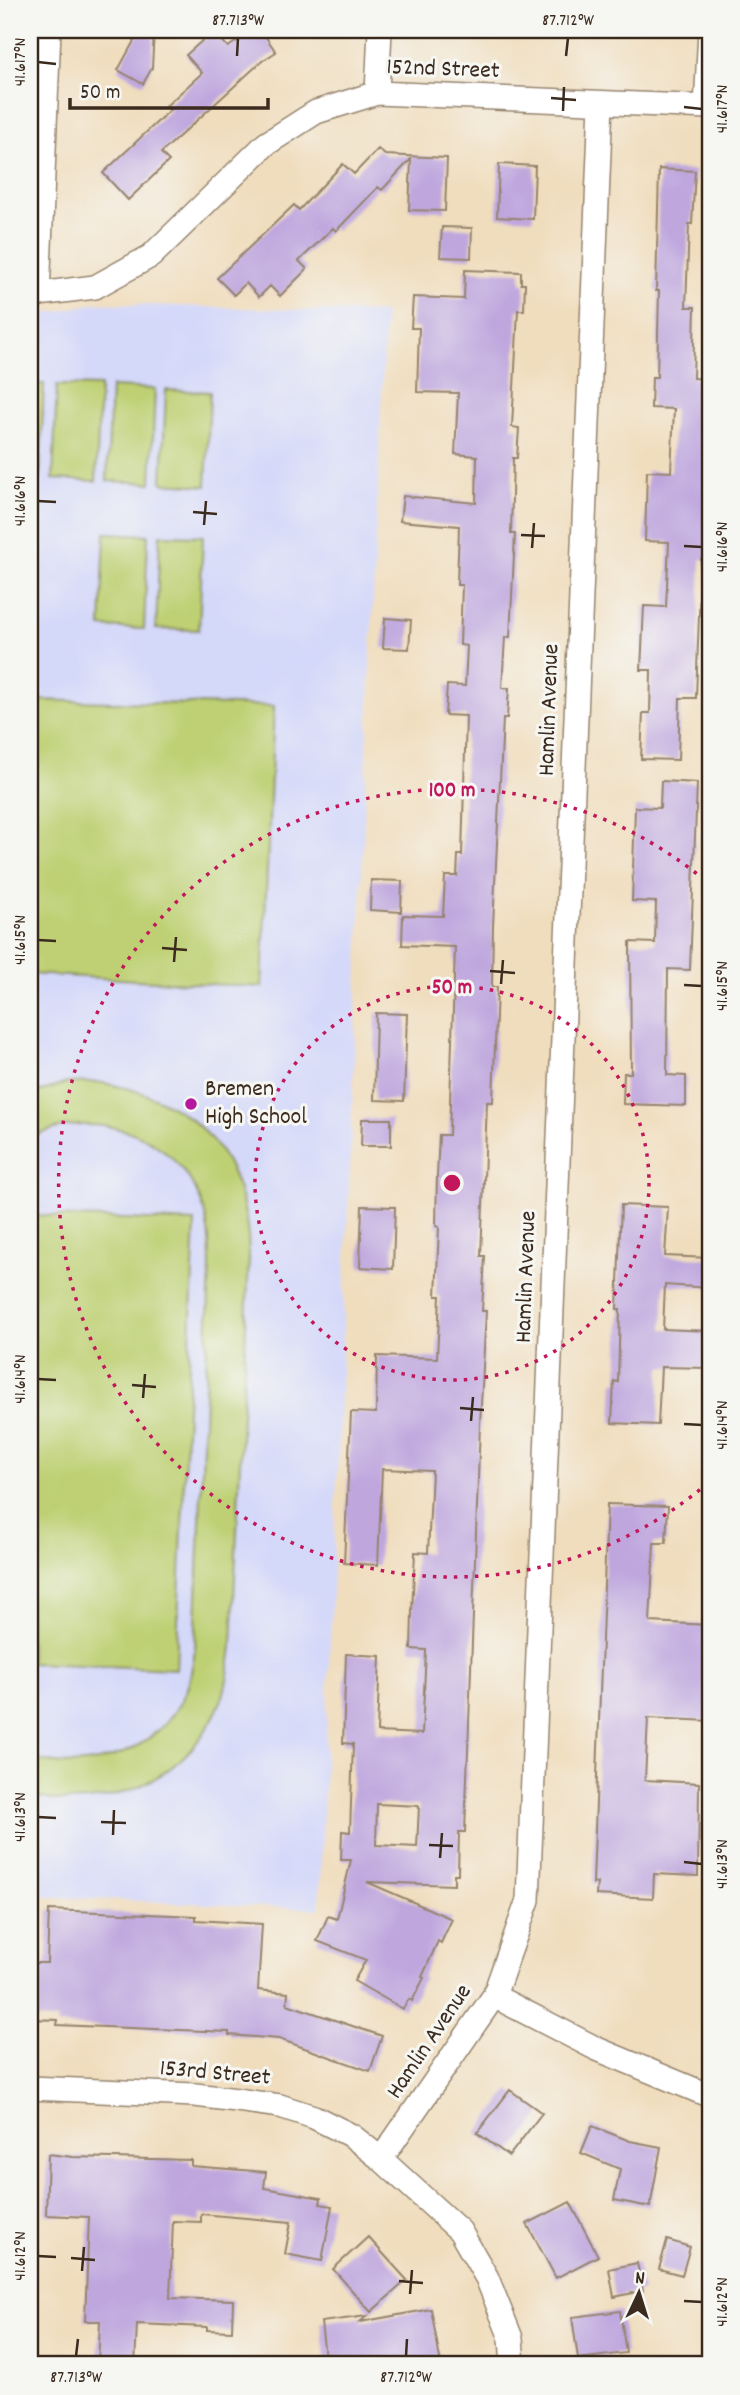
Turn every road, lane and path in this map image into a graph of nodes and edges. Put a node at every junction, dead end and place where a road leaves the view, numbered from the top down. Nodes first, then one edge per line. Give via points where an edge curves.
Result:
1 (49, 30) edge
2 (380, 30) edge
3 (710, 30) edge
4 (377, 93) junction
5 (601, 103) junction
6 (708, 107) edge
7 (34, 295) edge
8 (494, 1996) junction
9 (30, 2088) edge
10 (710, 2096) edge
11 (381, 2159) junction
12 (513, 2365) edge

1 - 7 street
2 - 4 street
3 - 6 street
4 - 5 street, 152nd Street
4 - 7 street, 152nd Street via 316,112 266,144 151,256 94,287
5 - 6 street, 152nd Street
5 - 8 street, Hamlin Avenue via 528,1900
8 - 10 street via 597,2049
8 - 11 street, Hamlin Avenue
9 - 11 street, 153rd Street via 195,2095 280,2106 334,2126
11 - 12 street via 460,2231 487,2278 510,2338

